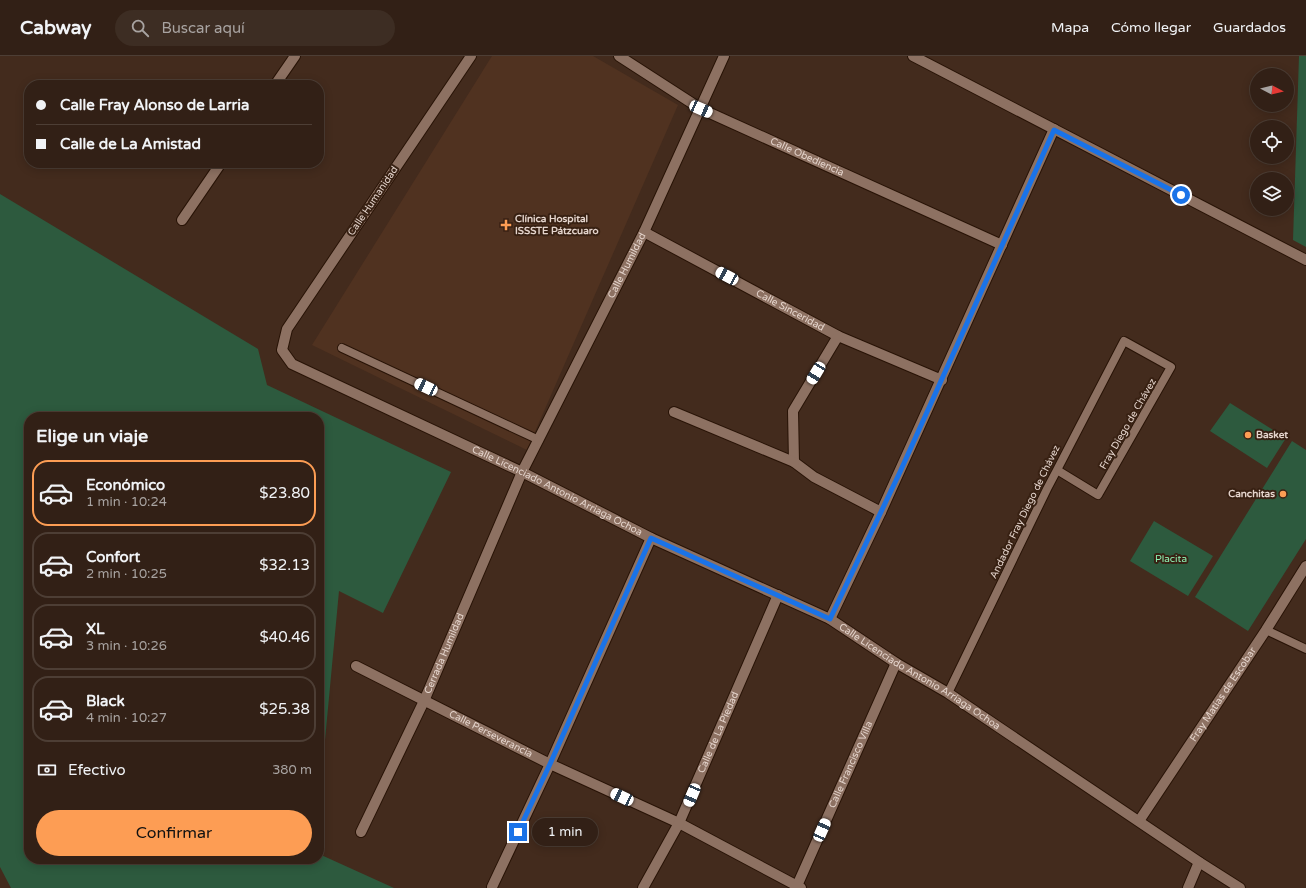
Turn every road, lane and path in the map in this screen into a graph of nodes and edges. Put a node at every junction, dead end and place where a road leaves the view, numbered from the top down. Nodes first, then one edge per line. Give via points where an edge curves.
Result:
1 (295, 56) edge
2 (471, 56) edge
3 (619, 56) edge
4 (724, 56) edge
5 (913, 56) edge
6 (278, 80) edge
7 (701, 109) junction
8 (1054, 130) junction
9 (218, 168) edge
10 (182, 220) dead end
11 (644, 232) junction
12 (1002, 245) junction
13 (1306, 260) edge
14 (838, 336) junction
15 (1124, 341) joint
16 (342, 348) dead end
17 (282, 350) joint
18 (942, 380) junction
19 (674, 412) dead end
20 (539, 440) junction
21 (794, 462) junction
22 (1057, 470) junction
23 (522, 472) junction
24 (881, 512) junction
25 (651, 538) junction
26 (1306, 566) edge
27 (778, 595) junction
28 (830, 619) junction
29 (1266, 630) junction
30 (1306, 649) edge
31 (896, 662) junction
32 (356, 666) dead end
33 (948, 693) junction
34 (424, 701) junction
35 (550, 764) junction
36 (1139, 821) junction
37 (679, 823) junction
38 (361, 832) dead end
39 (1199, 862) junction
40 (492, 887) edge
41 (798, 887) edge
42 (643, 888) edge
43 (1188, 888) edge
44 (1240, 888) edge

1 - 6 street
2 - 17 street, Calle Humanidad via 287,329
3 - 7 street, Calle Obediencia
4 - 7 street, Calle Humildad
5 - 8 street
7 - 11 street, Calle Humildad
7 - 12 street, Calle Obediencia
8 - 12 street
8 - 13 street
9 - 10 street
11 - 14 street, Calle Sinceridad
11 - 20 street, Calle Humildad
12 - 18 street
14 - 18 street, Calle Sinceridad
14 - 21 street via 793,411
15 - 22 lane, Andador Fray Diego de Chávez
15 - 22 lane, Fray Diego de Chávez via 1172,367 1098,495
16 - 20 lane
17 - 23 street, Calle Licenciado Antonio Arriaga Ochoa via 292,364
18 - 24 street
19 - 21 street
20 - 23 street, Calle Humildad
21 - 24 street via 814,477
22 - 33 lane, Andador Fray Diego de Chávez
23 - 25 street, Calle Licenciado Antonio Arriaga Ochoa
23 - 34 street, Cerrada Humildad
24 - 28 street
25 - 27 street, Calle Licenciado Antonio Arriaga Ochoa
25 - 35 street
26 - 29 street, Fray Matías de Escobar
27 - 28 street, Calle Licenciado Antonio Arriaga Ochoa
27 - 37 street, Calle de La Piedad
28 - 31 street, Calle Licenciado Antonio Arriaga Ochoa
29 - 30 lane
29 - 36 street, Fray Matías de Escobar
31 - 33 street, Calle Licenciado Antonio Arriaga Ochoa
31 - 41 street, Calle Francisco Villa
32 - 34 street, Calle Perseverancia
33 - 36 street, Calle Licenciado Antonio Arriaga Ochoa
34 - 35 street, Calle Perseverancia
34 - 38 street, Cerrada Humildad
35 - 37 street, Calle Perseverancia
35 - 40 street
36 - 39 street, Calle Licenciado Antonio Arriaga Ochoa
37 - 41 street, Calle Perseverancia
37 - 42 street, Calle de La Piedad
39 - 43 street
39 - 44 street, Calle Licenciado Antonio Arriaga Ochoa

